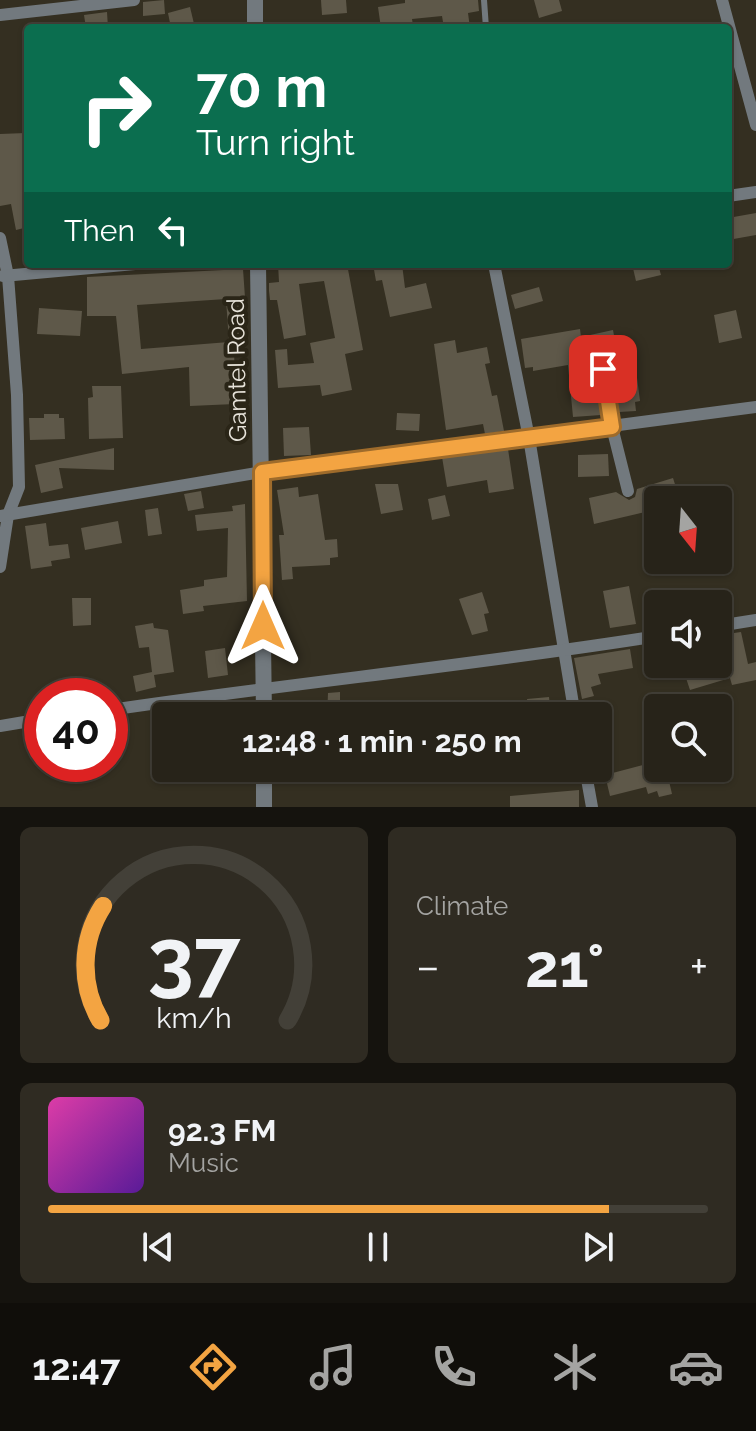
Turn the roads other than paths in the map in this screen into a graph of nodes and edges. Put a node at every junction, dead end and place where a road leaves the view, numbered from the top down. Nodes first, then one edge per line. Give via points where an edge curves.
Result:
1 (134, 0) edge
2 (255, 0) edge
3 (484, 0) edge
4 (722, 0) edge
5 (0, 15) edge
6 (255, 24) edge
7 (486, 24) edge
8 (729, 24) edge
9 (732, 37) edge
10 (756, 125) edge
11 (756, 192) edge
12 (732, 195) edge
13 (0, 238) edge
14 (91, 268) edge
15 (258, 268) edge
16 (495, 268) edge
17 (4, 276) edge
18 (603, 369) dead end
19 (756, 407) edge
20 (612, 427) junction
21 (529, 438) junction
22 (262, 472) junction
23 (628, 491) dead end
24 (4, 515) edge
25 (0, 567) edge
26 (756, 620) edge
27 (732, 624) edge
28 (644, 638) edge
29 (562, 651) junction
30 (264, 687) junction
31 (264, 702) edge
32 (572, 702) edge
33 (128, 707) edge
34 (24, 722) edge
35 (0, 726) edge
36 (264, 782) edge
37 (588, 782) edge
38 (264, 807) edge
39 (592, 807) edge

1 - 5 street
2 - 6 street
3 - 7 lane
4 - 8 street
9 - 10 street
11 - 12 street
13 - 17 street
14 - 17 street
15 - 22 street, Gamtel Road
16 - 21 street
17 - 24 street via 17,395 19,487
18 - 20 street
19 - 20 street
20 - 21 street
20 - 23 street
21 - 22 street
21 - 29 street
22 - 24 street
22 - 30 street, Gamtel Road
24 - 25 street
26 - 27 street
28 - 29 street
29 - 30 street
29 - 32 street
30 - 31 street, Gamtel Road
30 - 33 street
34 - 35 street
36 - 38 street
37 - 39 street

